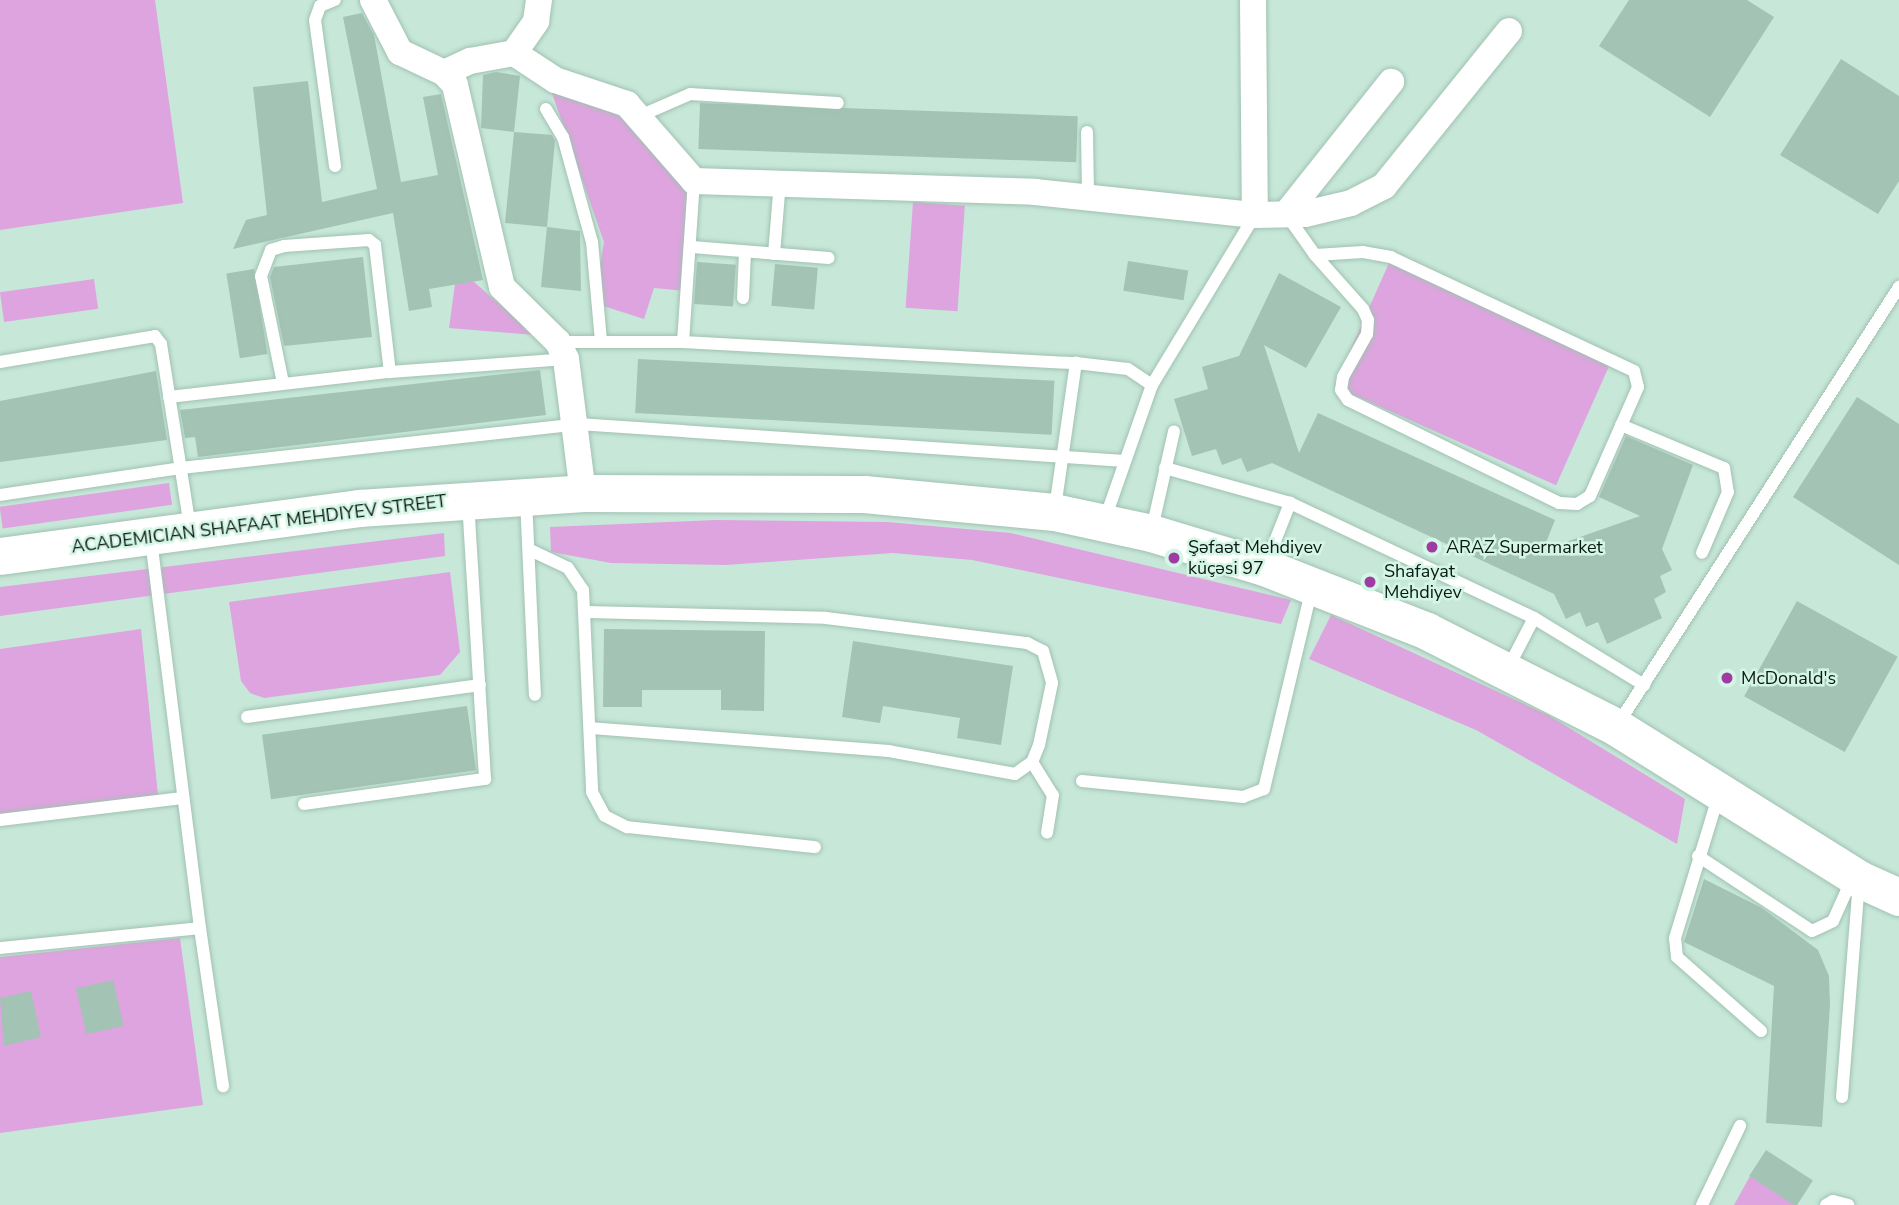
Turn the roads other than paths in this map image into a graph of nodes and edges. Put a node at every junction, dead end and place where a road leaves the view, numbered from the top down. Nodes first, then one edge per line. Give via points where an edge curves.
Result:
1 (335, 0) edge
2 (373, 0) edge
3 (540, 0) edge
4 (1253, 0) edge
5 (1509, 31) dead end
6 (514, 53) junction
7 (444, 73) junction
8 (1391, 82) dead end
9 (838, 103) dead end
10 (547, 109) dead end
11 (642, 116) junction
12 (1087, 132) dead end
13 (335, 166) dead end
14 (694, 181) junction
15 (780, 181) junction
16 (1088, 197) junction
17 (1255, 215) junction
18 (1286, 215) junction
19 (692, 247) junction
20 (745, 252) junction
21 (774, 254) junction
22 (1315, 256) junction
23 (829, 258) dead end
24 (1899, 287) edge
25 (743, 298) dead end
26 (601, 340) junction
27 (683, 342) junction
28 (562, 350) junction
29 (0, 362) edge
30 (1076, 363) junction
31 (390, 372) junction
32 (283, 383) junction
33 (1152, 385) junction
34 (169, 397) junction
35 (578, 424) junction
36 (1621, 425) junction
37 (1174, 431) dead end
38 (1062, 457) junction
39 (1125, 461) junction
40 (181, 468) junction
41 (1166, 468) junction
42 (583, 493) junction
43 (0, 495) edge
44 (526, 496) junction
45 (468, 499) junction
46 (1290, 503) junction
47 (1054, 512) junction
48 (1104, 523) junction
49 (190, 530) junction
50 (1151, 533) junction
51 (150, 535) junction
52 (530, 550) junction
53 (1702, 553) dead end
54 (0, 556) edge
55 (1264, 567) junction
56 (1313, 585) junction
57 (587, 612) junction
58 (1534, 618) junction
59 (1507, 668) junction
60 (480, 685) junction
61 (1644, 685) junction
62 (535, 695) dead end
63 (247, 717) dead end
64 (1616, 727) junction
65 (592, 728) junction
66 (1032, 762) junction
67 (1082, 781) dead end
68 (1721, 790) junction
69 (183, 798) junction
70 (304, 804) dead end
71 (0, 820) edge
72 (1047, 833) dead end
73 (815, 847) dead end
74 (1698, 856) junction
75 (1857, 878) junction
76 (1899, 897) edge
77 (1899, 918) edge
78 (200, 928) junction
79 (0, 948) edge
80 (1761, 1031) dead end
81 (223, 1086) dead end
82 (1842, 1097) dead end
83 (1740, 1126) dead end
84 (1702, 1205) edge
85 (1826, 1205) edge
86 (1848, 1205) edge

1 - 13 lane via 320,6 315,20
2 - 7 street via 400,52
3 - 6 street via 536,21
4 - 17 street
5 - 18 street via 1384,186 1351,203
6 - 7 street via 470,61
6 - 11 street via 555,80 627,104
7 - 28 street via 460,100 502,287
8 - 18 street
9 - 11 lane via 691,94
10 - 26 lane via 563,137 592,242
11 - 14 street
12 - 16 lane
14 - 15 street
14 - 19 lane
15 - 16 street
15 - 21 lane
16 - 17 street
17 - 18 street
17 - 33 lane
18 - 22 lane
19 - 20 lane
19 - 27 lane
20 - 21 lane
20 - 25 lane
21 - 23 lane
22 - 36 lane via 1363,252 1391,257 1622,361 1634,371 1638,387
22 - 36 lane via 1368,320 1367,334 1343,377 1341,390 1348,400 1568,504 1590,496
24 - 61 lane
26 - 27 lane
26 - 28 lane
27 - 30 lane
28 - 31 lane
28 - 35 street
29 - 34 lane via 155,336
30 - 33 lane via 1128,369
30 - 38 lane
31 - 32 lane
31 - 32 lane via 375,245 369,240 284,246 271,250 261,276
32 - 34 lane
33 - 39 lane
34 - 40 lane
35 - 38 lane
35 - 40 lane
35 - 42 street
36 - 53 lane via 1724,468 1728,492
37 - 41 lane
38 - 39 lane
38 - 47 lane
39 - 48 lane
40 - 43 lane
40 - 49 lane
41 - 46 lane
41 - 50 lane
42 - 44 main road, ACADEMICIAN SHAFAAT MEHDIYEV STREET
42 - 47 main road, ACADEMICIAN SHAFAAT MEHDIYEV STREET via 864,494
44 - 45 main road, ACADEMICIAN SHAFAAT MEHDIYEV STREET
44 - 52 lane
45 - 49 main road, ACADEMICIAN SHAFAAT MEHDIYEV STREET
45 - 60 lane
46 - 55 lane
46 - 58 lane
47 - 48 main road, ACADEMICIAN SHAFAAT MEHDIYEV STREET
48 - 50 main road, ACADEMICIAN SHAFAAT MEHDIYEV STREET
49 - 51 main road, ACADEMICIAN SHAFAAT MEHDIYEV STREET
50 - 55 main road, ACADEMICIAN SHAFAAT MEHDIYEV STREET
51 - 54 main road, ACADEMICIAN SHAFAAT MEHDIYEV STREET
51 - 69 lane
52 - 57 lane via 578,578
52 - 62 lane
55 - 56 main road, ACADEMICIAN SHAFAAT MEHDIYEV STREET
56 - 59 main road, ACADEMICIAN SHAFAAT MEHDIYEV STREET
56 - 67 lane via 1264,789 1243,797
57 - 65 lane
57 - 66 lane via 826,618 1027,643 1043,651 1052,683
58 - 59 lane
58 - 61 lane
59 - 64 main road, ACADEMICIAN SHAFAAT MEHDIYEV STREET
60 - 63 lane
60 - 70 lane via 485,779 480,783
61 - 64 lane
64 - 68 main road, ACADEMICIAN SHAFAAT MEHDIYEV STREET
65 - 66 lane via 889,751 1015,774
65 - 73 lane via 592,792 605,816 626,827
66 - 72 lane via 1052,795
68 - 74 lane
68 - 75 main road, ACADEMICIAN SHAFAAT MEHDIYEV STREET
69 - 71 lane
69 - 78 lane
74 - 75 lane via 1812,931 1833,921
74 - 80 lane via 1675,938 1677,957
75 - 76 main road
75 - 77 main road
75 - 82 lane
78 - 79 lane
78 - 81 lane
83 - 84 lane
85 - 86 lane

